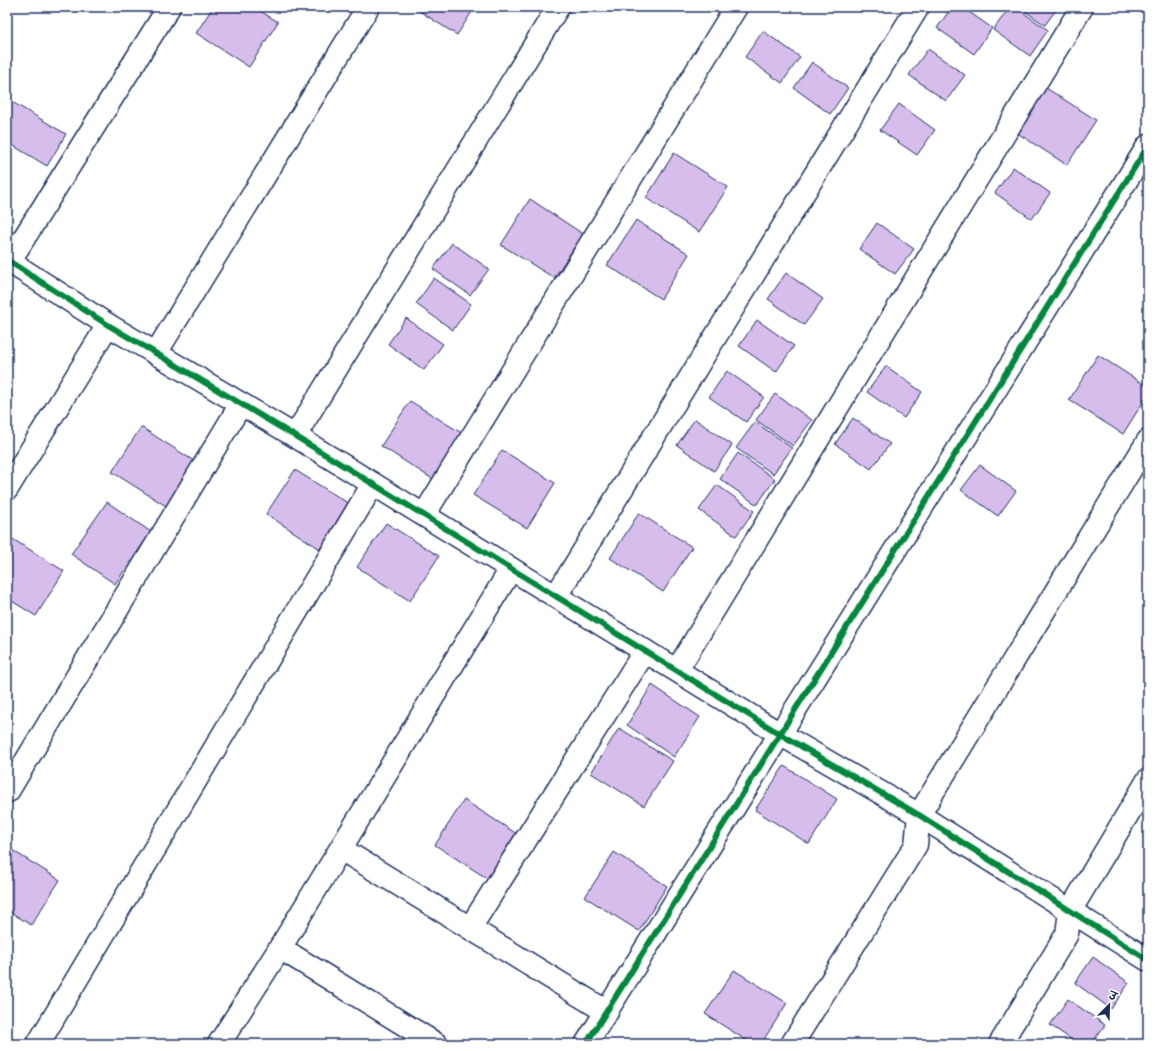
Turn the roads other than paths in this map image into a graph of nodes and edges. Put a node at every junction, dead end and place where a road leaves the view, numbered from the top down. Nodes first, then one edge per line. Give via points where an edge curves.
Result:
1 (169, 7) edge
2 (368, 7) edge
3 (558, 7) edge
4 (736, 7) edge
5 (918, 7) edge
6 (1082, 7) edge
7 (1148, 146) edge
8 (8, 261) edge
9 (108, 325) junction
10 (156, 353) junction
11 (241, 404) junction
12 (295, 436) junction
13 (1148, 441) edge
14 (374, 484) junction
15 (7, 489) edge
16 (424, 515) junction
17 (511, 569) junction
18 (556, 596) junction
19 (645, 651) junction
20 (677, 670) junction
21 (780, 734) junction
22 (1148, 780) edge
23 (8, 791) edge
24 (919, 815) junction
25 (341, 849) junction
26 (1070, 911) junction
27 (470, 928) junction
28 (280, 948) junction
29 (1148, 960) edge
30 (607, 1012) junction
31 (407, 1037) edge
32 (38, 1044) edge
33 (219, 1044) edge
34 (436, 1044) edge
35 (586, 1044) edge
36 (792, 1044) edge
37 (1000, 1044) edge

1 - 8 street
2 - 10 street
3 - 12 street
4 - 16 street
5 - 18 street
6 - 20 street
7 - 21 street
8 - 9 street
9 - 10 street
9 - 15 street
10 - 11 street
11 - 12 street
11 - 23 street
12 - 14 street
13 - 24 street
14 - 16 street
14 - 32 street
16 - 17 street
17 - 18 street
17 - 25 street
18 - 19 street
19 - 20 street
19 - 27 street
20 - 21 street
21 - 24 street
21 - 30 street
22 - 26 street
24 - 26 street
24 - 36 street via 916,845
25 - 27 street
25 - 28 street
26 - 29 street
26 - 37 street via 1068,934
27 - 30 street
28 - 31 street
28 - 33 street
30 - 35 street
31 - 34 street

